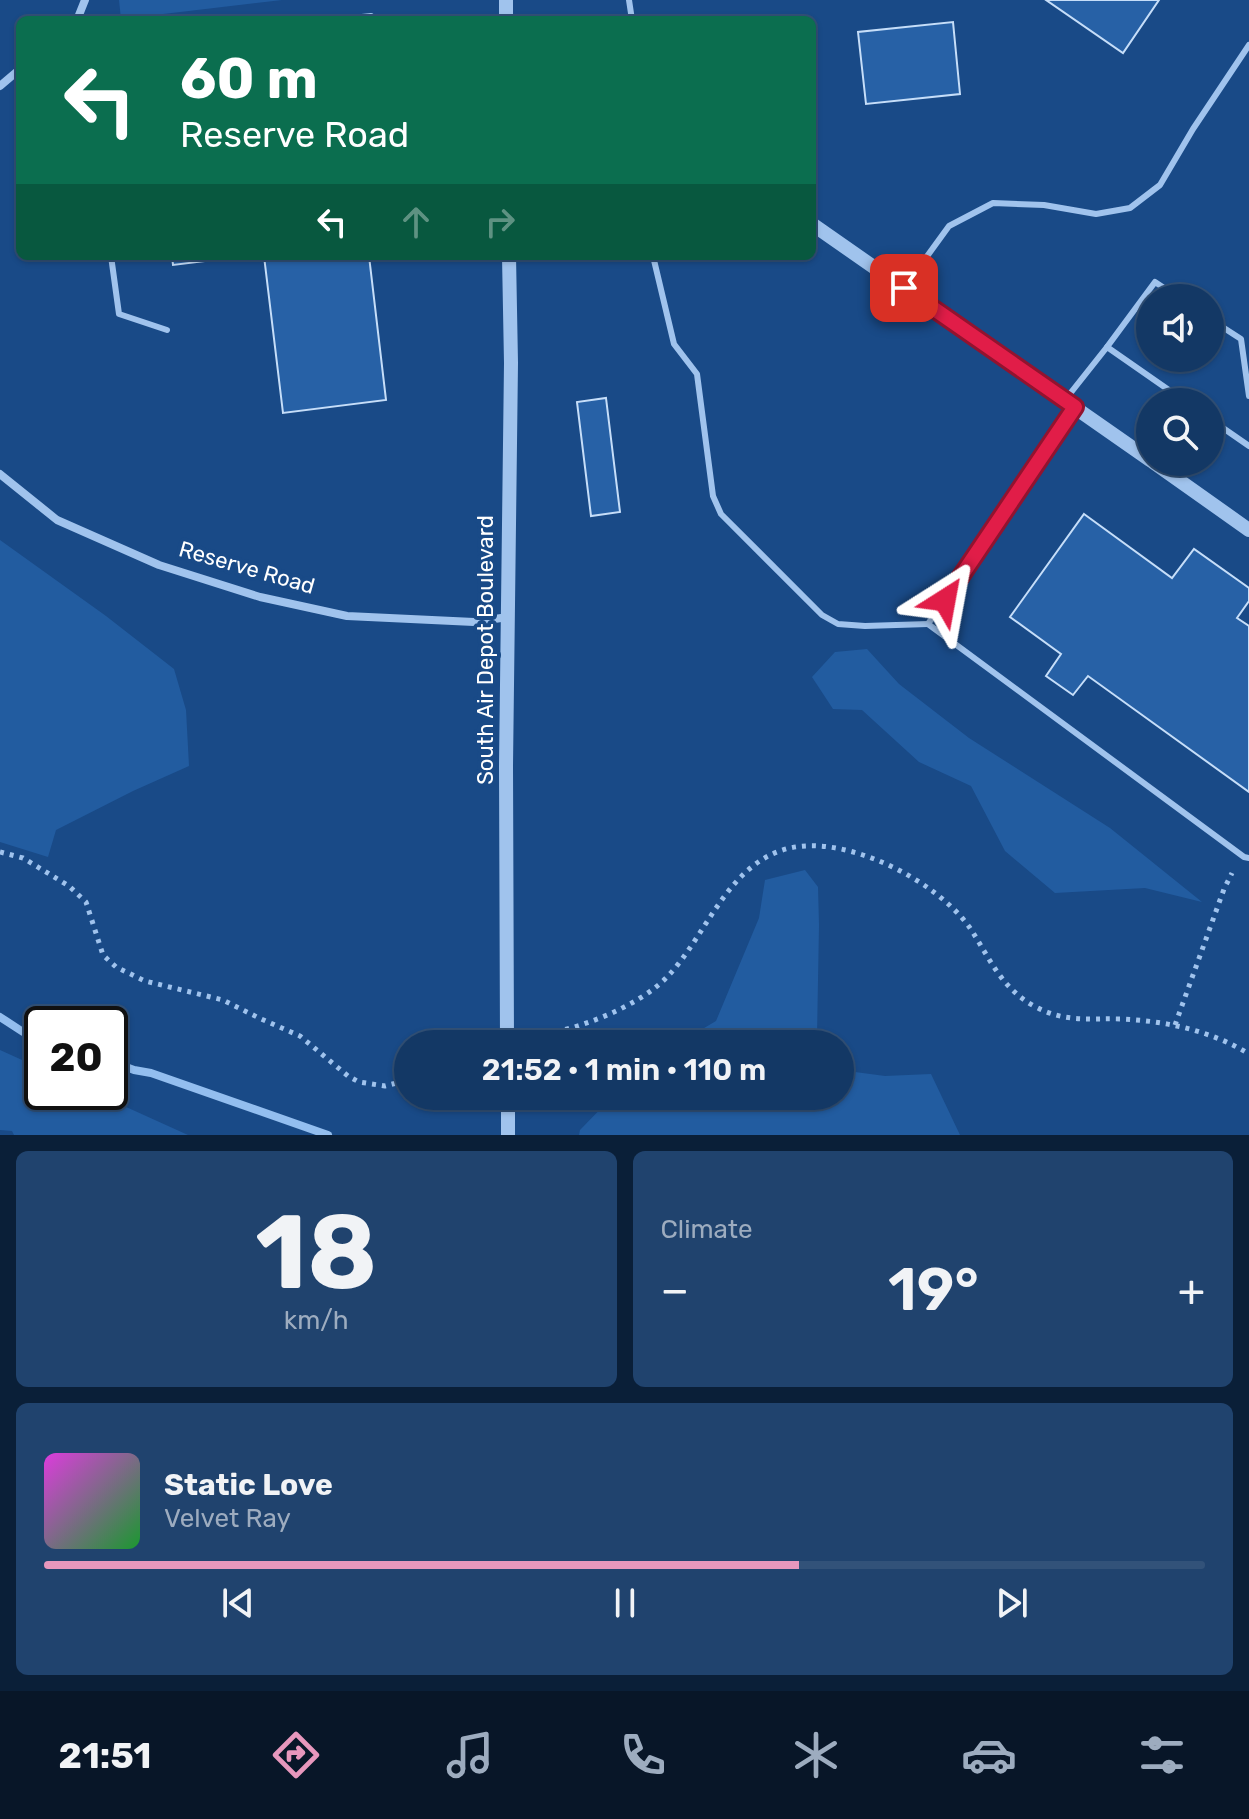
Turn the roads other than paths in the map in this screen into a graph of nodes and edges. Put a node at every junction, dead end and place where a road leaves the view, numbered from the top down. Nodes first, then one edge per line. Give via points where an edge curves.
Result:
1 (1249, 45) edge
2 (16, 72) edge
3 (0, 86) edge
4 (816, 227) edge
5 (112, 260) edge
6 (509, 260) edge
7 (654, 260) edge
8 (904, 288) junction
9 (1136, 308) edge
10 (1224, 328) edge
11 (167, 330) dead end
12 (1107, 347) junction
13 (1166, 388) edge
14 (1249, 396) edge
15 (1070, 404) junction
16 (1224, 429) edge
17 (1249, 446) edge
18 (1136, 450) edge
19 (0, 474) edge
20 (1172, 476) edge
21 (1249, 530) edge
22 (508, 617) junction
23 (928, 624) junction
24 (1249, 858) edge
25 (507, 1030) edge
26 (508, 1110) edge
27 (508, 1135) edge

1 - 8 lane via 1160,185 1130,208 1096,214 993,203 949,226
2 - 3 street
4 - 8 street
5 - 11 lane via 119,314
6 - 22 street, South Air Depot Boulevard
7 - 23 lane via 674,344 697,374 713,496 721,514 822,615 838,624
8 - 15 street
9 - 12 lane
10 - 14 lane via 1241,339
12 - 13 lane
12 - 15 lane
15 - 18 street
15 - 23 lane
16 - 17 lane
19 - 22 street, Reserve Road via 57,520 159,565 260,597 347,616 474,622
20 - 21 street
22 - 25 street, South Air Depot Boulevard
23 - 24 lane
26 - 27 street

